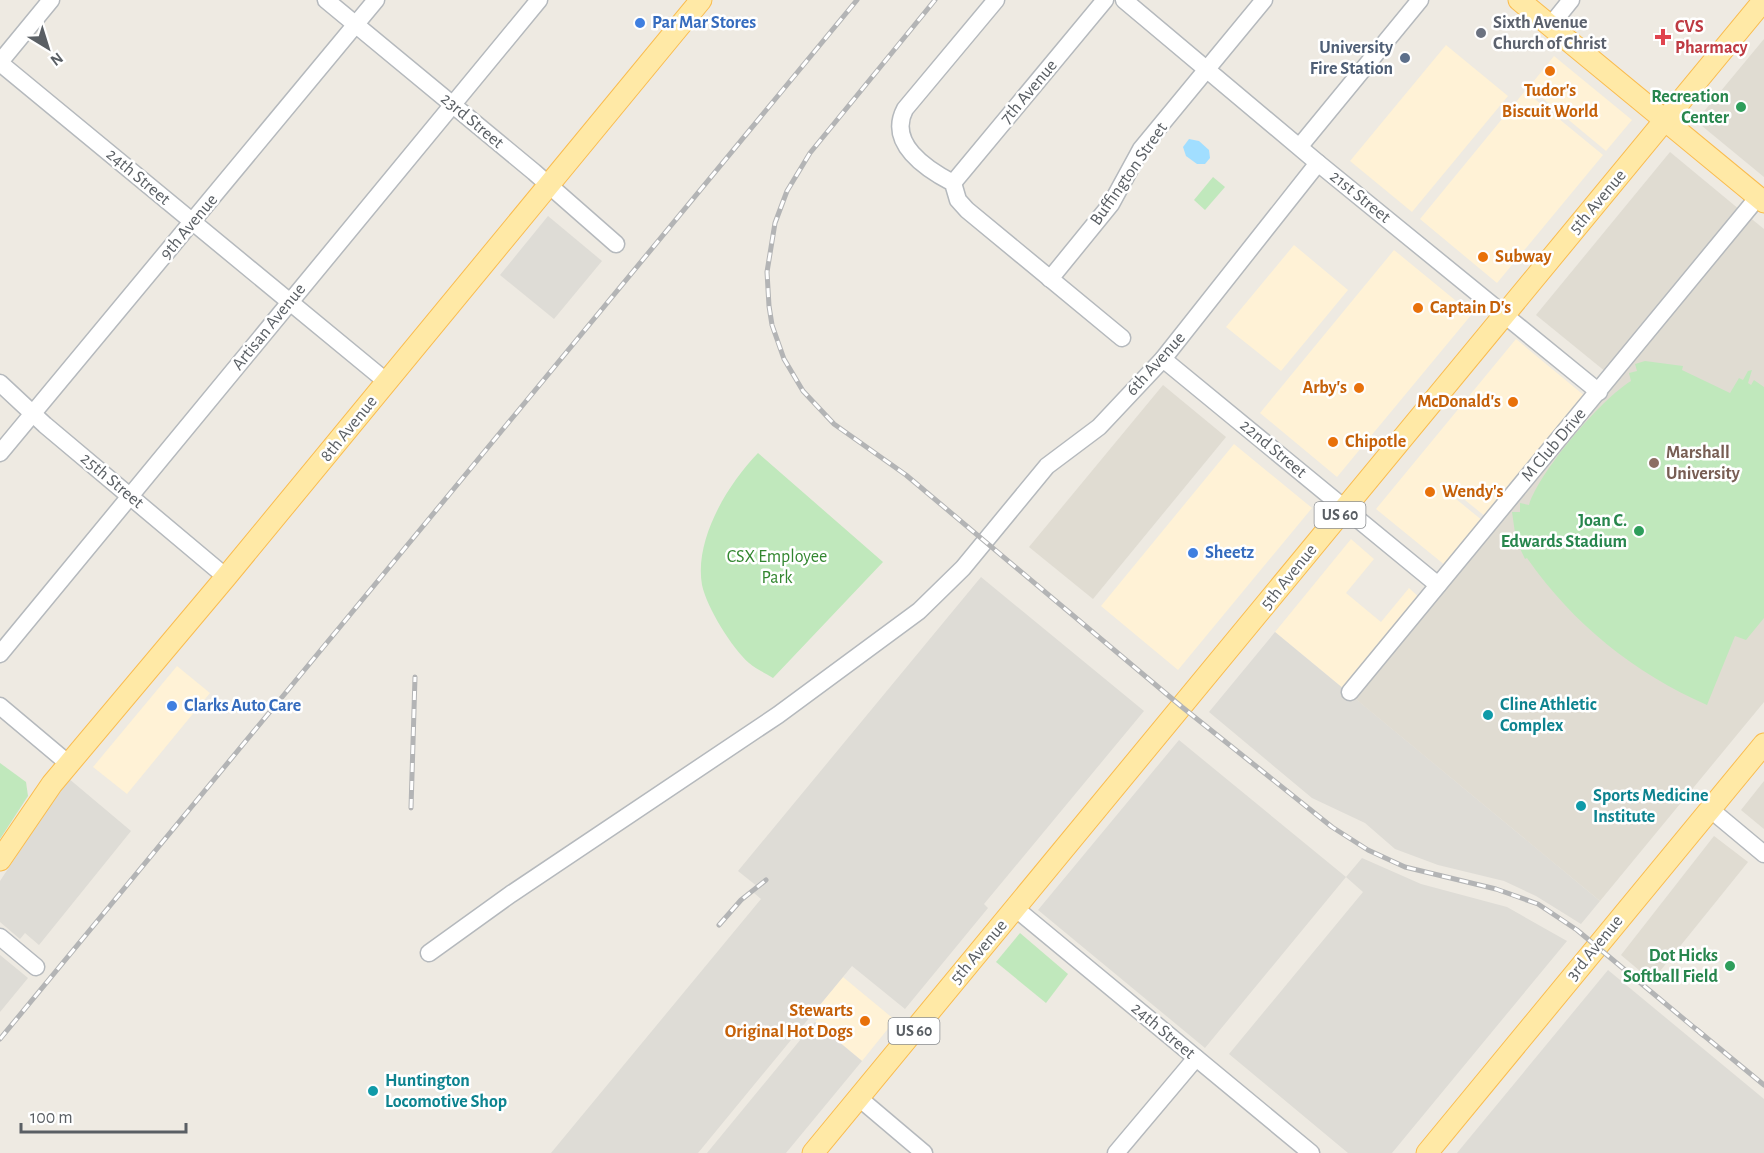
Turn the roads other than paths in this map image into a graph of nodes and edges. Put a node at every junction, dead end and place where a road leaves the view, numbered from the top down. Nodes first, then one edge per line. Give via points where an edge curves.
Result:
1 (51, 0) edge
2 (326, 0) edge
3 (376, 0) edge
4 (539, 0) edge
5 (701, 0) edge
6 (996, 0) edge
7 (1105, 0) edge
8 (1124, 0) edge
9 (1264, 0) edge
10 (1420, 0) edge
11 (1519, 0) edge
12 (1571, 0) edge
13 (1764, 0) edge
14 (356, 25) junction
15 (1550, 26) junction
16 (0, 62) edge
17 (1207, 70) junction
18 (453, 104) junction
19 (1665, 121) junction
20 (1300, 146) junction
21 (1318, 163) junction
22 (953, 183) junction
23 (548, 186) junction
24 (1761, 200) edge
25 (192, 222) junction
26 (616, 244) dead end
27 (1050, 279) junction
28 (289, 302) junction
29 (1504, 315) junction
30 (1122, 338) dead end
31 (1163, 359) junction
32 (387, 382) junction
33 (0, 383) edge
34 (1599, 392) junction
35 (33, 413) junction
36 (0, 453) edge
37 (130, 496) junction
38 (1345, 509) junction
39 (226, 577) junction
40 (1438, 585) junction
41 (0, 654) edge
42 (1350, 692) dead end
43 (0, 706) edge
44 (1764, 744) edge
45 (69, 764) junction
46 (1710, 809) junction
47 (1764, 854) edge
48 (0, 860) edge
49 (1015, 908) junction
50 (0, 937) edge
51 (429, 953) dead end
52 (36, 967) dead end
53 (1196, 1058) junction
54 (859, 1098) junction
55 (813, 1153) edge
56 (924, 1153) edge
57 (1116, 1153) edge
58 (1311, 1153) edge
59 (1427, 1153) edge

1 - 16 street
2 - 14 street, 23rd Street
3 - 14 street, 9th Avenue
4 - 18 street, Artisan Avenue
5 - 23 main road, 8th Avenue
6 - 22 street via 905,109 900,130 903,144
7 - 22 street, 7th Avenue
8 - 17 street, 21st Street
9 - 17 street, Buffington Street
10 - 20 street
11 - 15 main road
12 - 15 street
13 - 19 main road, 5th Avenue / US 60
14 - 18 street, 23rd Street
14 - 25 street, 9th Avenue
15 - 19 main road
16 - 25 street, 24th Street
17 - 20 street, 21st Street
17 - 27 street, Buffington Street via 1141,149 1111,204
18 - 23 street, 23rd Street
18 - 28 street, Artisan Avenue
19 - 24 main road
19 - 29 main road, 5th Avenue / US 60
20 - 21 street, 21st Street
21 - 29 street, 21st Street
21 - 31 street, 6th Avenue
22 - 27 street via 962,206
23 - 26 street, 23rd Street
23 - 32 main road, 8th Avenue
24 - 34 street, M Club Drive
25 - 28 street, 24th Street
25 - 35 street, 9th Avenue
27 - 30 street
28 - 32 street, 24th Street
28 - 37 street, Artisan Avenue
29 - 34 street, 21st Street
29 - 38 main road, 5th Avenue / US 60
31 - 38 street, 22nd Street
31 - 51 street, 6th Avenue via 1099,427 1047,466 951,581 919,611 823,683
32 - 39 main road, 8th Avenue
33 - 35 street, 25th Street
34 - 40 street, M Club Drive
35 - 36 street, 9th Avenue
35 - 37 street, 25th Street
37 - 39 street, 25th Street
37 - 41 street, Artisan Avenue
38 - 40 street, 22nd Street
38 - 49 main road, 5th Avenue / US 60
39 - 45 main road, 8th Avenue
40 - 42 street, M Club Drive
43 - 45 street
44 - 46 main road, 3rd Avenue
45 - 48 main road, 8th Avenue
46 - 47 street
46 - 59 main road, 3rd Avenue
49 - 53 street, 24th Street
49 - 54 main road, 5th Avenue / US 60
50 - 52 street
53 - 57 street
53 - 58 street, 24th Street
54 - 55 main road, 5th Avenue / US 60
54 - 56 street

